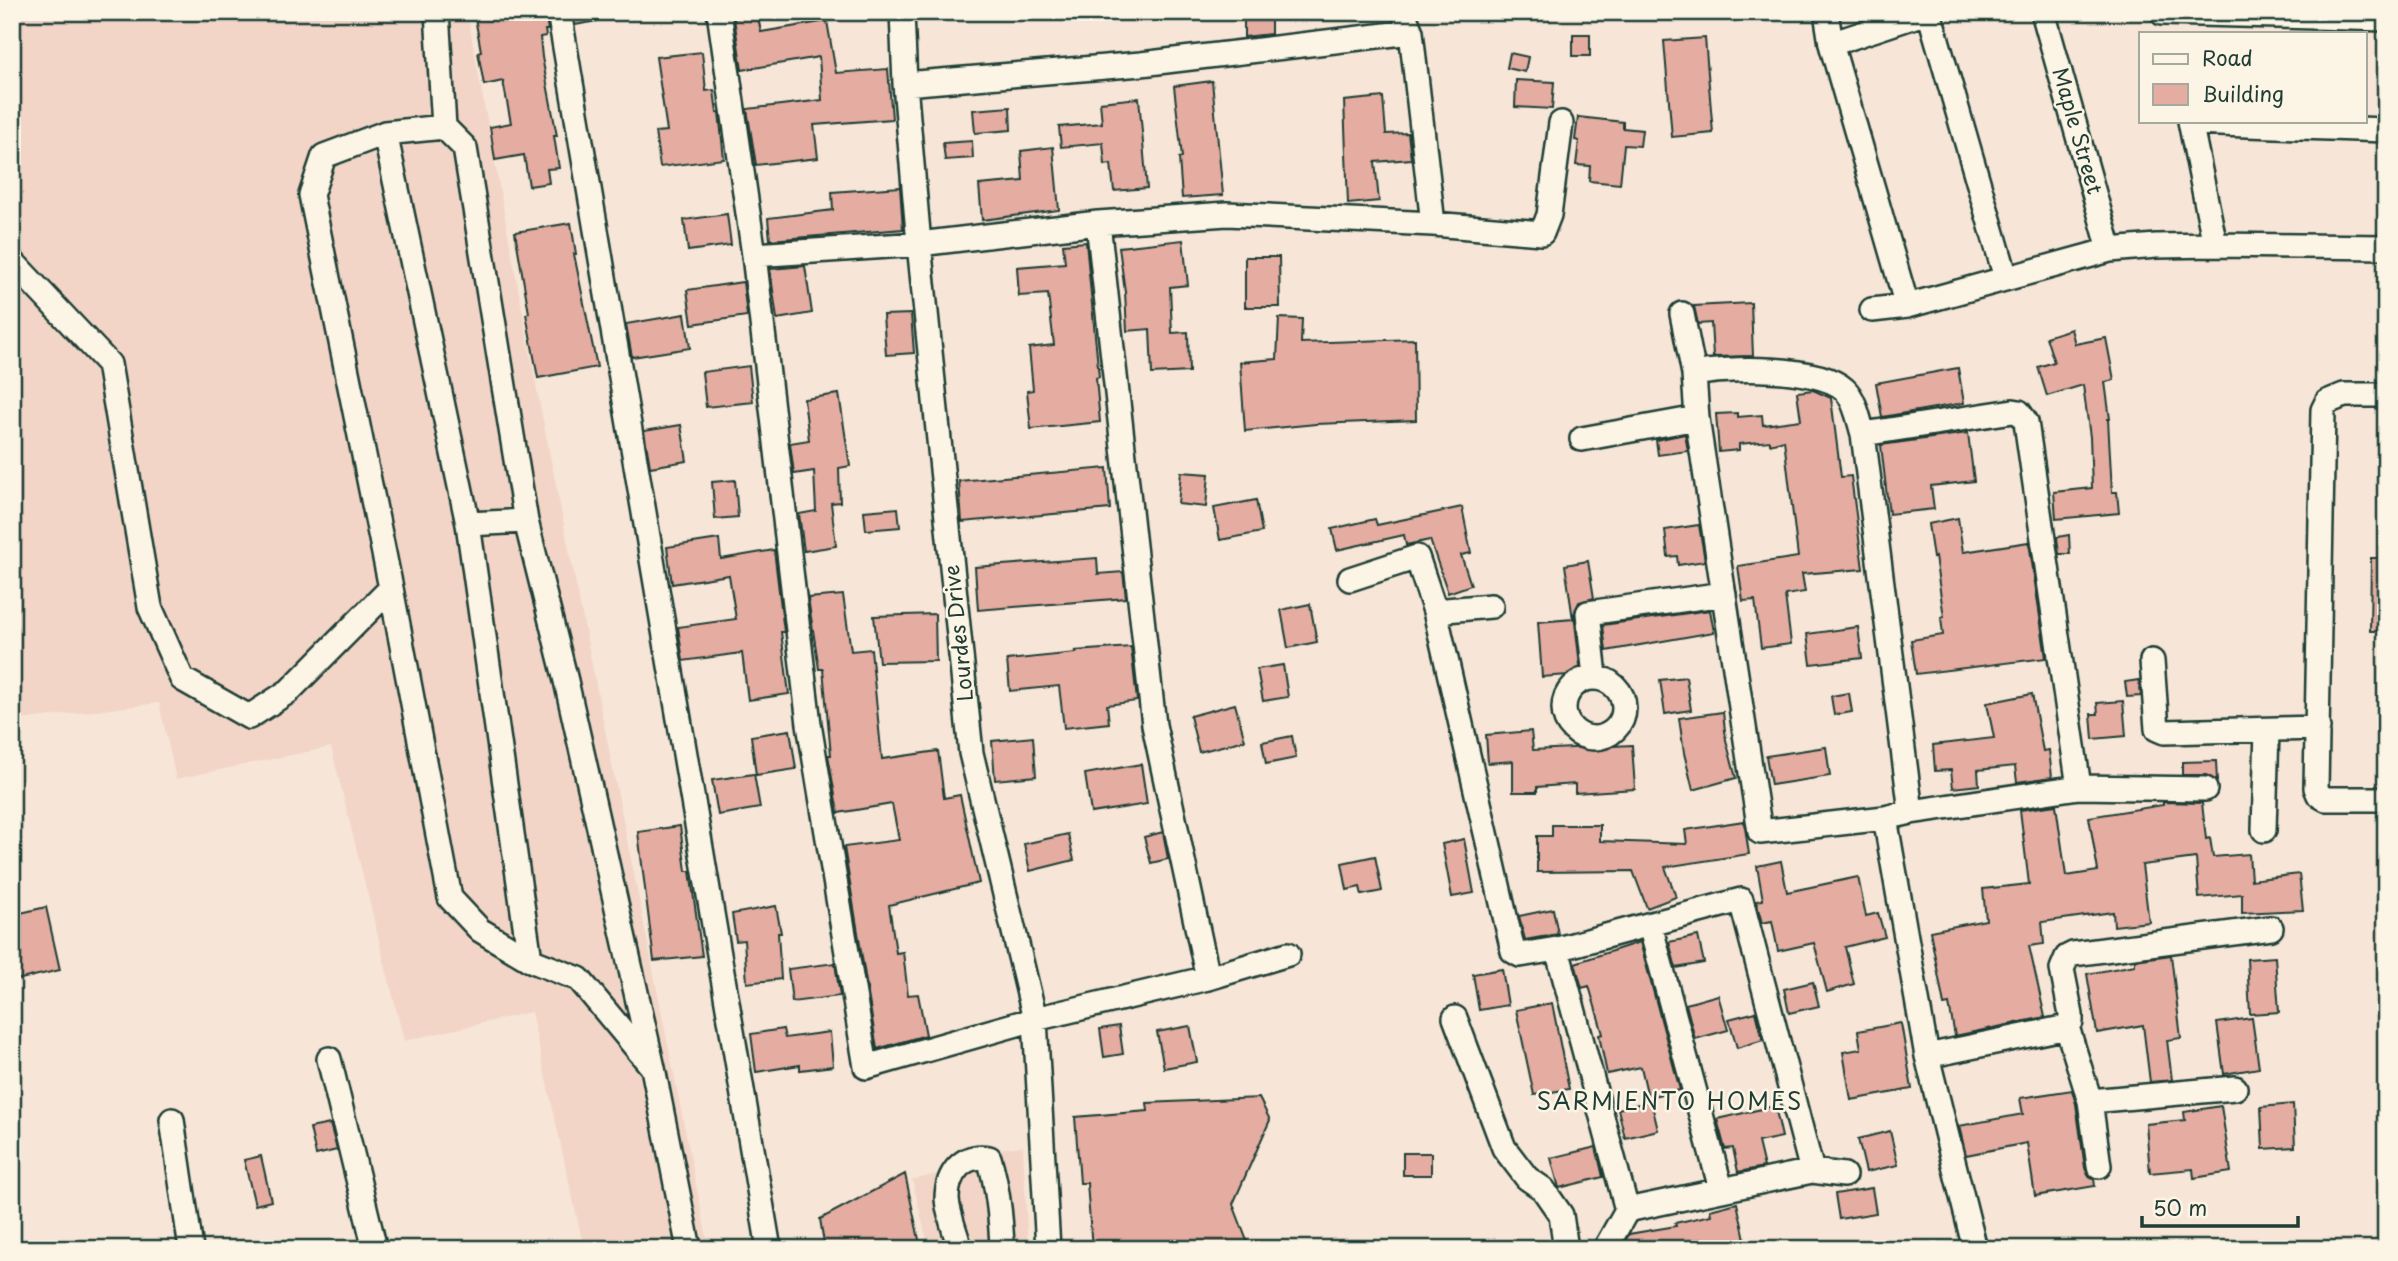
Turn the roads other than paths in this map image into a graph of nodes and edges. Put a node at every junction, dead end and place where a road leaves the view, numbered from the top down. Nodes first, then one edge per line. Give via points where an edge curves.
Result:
1 (437, 12) edge
2 (559, 12) edge
3 (719, 12) edge
4 (902, 12) edge
5 (1826, 12) edge
6 (1928, 12) edge
7 (2043, 12) edge
8 (2162, 12) edge
9 (2386, 19) edge
10 (1407, 22) edge
11 (2168, 32) edge
12 (1831, 44) junction
13 (905, 84) junction
14 (1561, 122) dead end
15 (2191, 122) edge
16 (444, 127) junction
17 (2386, 130) edge
18 (385, 133) junction
19 (1098, 223) junction
20 (1433, 224) junction
21 (919, 244) junction
22 (2215, 245) junction
23 (2386, 247) edge
24 (2110, 250) junction
25 (754, 255) junction
26 (12, 261) edge
27 (2006, 278) junction
28 (1907, 306) junction
29 (1872, 310) dead end
30 (1682, 314) dead end
31 (1693, 374) junction
32 (2386, 395) edge
33 (1697, 418) junction
34 (1863, 435) junction
35 (1582, 439) dead end
36 (526, 521) junction
37 (468, 524) junction
38 (1350, 579) dead end
39 (391, 588) junction
40 (1724, 594) junction
41 (1491, 606) dead end
42 (1435, 611) junction
43 (2152, 661) dead end
44 (1595, 676) dead end
45 (2318, 729) junction
46 (2267, 730) junction
47 (2079, 787) junction
48 (2205, 789) dead end
49 (2386, 800) edge
50 (1911, 812) junction
51 (1885, 818) junction
52 (2264, 830) dead end
53 (1650, 925) junction
54 (2271, 928) dead end
55 (1557, 949) junction
56 (1288, 954) dead end
57 (530, 960) junction
58 (1208, 978) junction
59 (1455, 1018) dead end
60 (1035, 1020) junction
61 (2067, 1027) junction
62 (1927, 1056) junction
63 (329, 1059) dead end
64 (653, 1068) junction
65 (2235, 1088) dead end
66 (2090, 1101) junction
67 (172, 1120) dead end
68 (2099, 1166) dead end
69 (1812, 1171) junction
70 (1844, 1175) dead end
71 (1721, 1189) junction
72 (1627, 1210) junction
73 (191, 1249) edge
74 (375, 1249) edge
75 (689, 1249) edge
76 (769, 1249) edge
77 (960, 1249) edge
78 (1002, 1249) edge
79 (1048, 1249) edge
80 (1566, 1249) edge
81 (1605, 1249) edge
82 (1975, 1249) edge

1 - 16 street
2 - 76 street
3 - 25 street
4 - 13 street, Lourdes Drive
5 - 12 street
6 - 12 street
6 - 27 street
7 - 24 street, Maple Street
8 - 9 street
8 - 11 street
10 - 13 street via 1141,64
10 - 20 street
12 - 28 street
13 - 21 street, Lourdes Drive
14 - 20 street via 1549,215 1542,233
15 - 17 street
15 - 22 street
16 - 18 street
16 - 36 street via 465,148
18 - 37 street
18 - 39 street via 324,156 311,195
19 - 20 street via 1227,214
19 - 21 street
19 - 58 street via 1154,725
21 - 25 street
21 - 60 street, Lourdes Drive via 971,753
22 - 23 street
22 - 24 street
24 - 27 street
25 - 60 street via 809,724 866,1067
26 - 39 street via 110,364 150,607 182,679 249,717 289,691
27 - 28 street
28 - 29 street
30 - 31 street
31 - 33 street
31 - 34 street via 1749,368 1820,377 1845,389
32 - 45 street via 2344,395 2327,402 2323,410
33 - 35 street
33 - 40 street
34 - 47 street via 2013,411 2024,416
34 - 50 street
36 - 37 street
36 - 64 street
37 - 57 street
38 - 42 street via 1417,557
39 - 57 street via 450,898 480,930
40 - 44 street via 1588,613
40 - 51 street via 1760,832
41 - 42 street
42 - 55 street via 1513,951 1520,955
43 - 46 street via 2157,729
45 - 46 street
45 - 49 street via 2319,795 2336,800
46 - 52 street
47 - 48 street
47 - 50 street
50 - 51 street
51 - 62 street
53 - 55 street
53 - 69 street via 1741,900
53 - 71 street
54 - 61 street via 2067,957 2062,969 2071,1015
55 - 72 street
56 - 58 street
57 - 64 street via 579,979
58 - 60 street
59 - 80 street via 1504,1148 1527,1178 1543,1189 1560,1215
60 - 79 street, Lourdes Drive
61 - 62 street
61 - 66 street
62 - 82 street
63 - 74 street
64 - 75 street
65 - 66 street
66 - 68 street
67 - 73 street
69 - 70 street
69 - 71 street
71 - 72 street
72 - 81 street
77 - 78 street via 947,1199 956,1170 976,1155 989,1157 1000,1209

